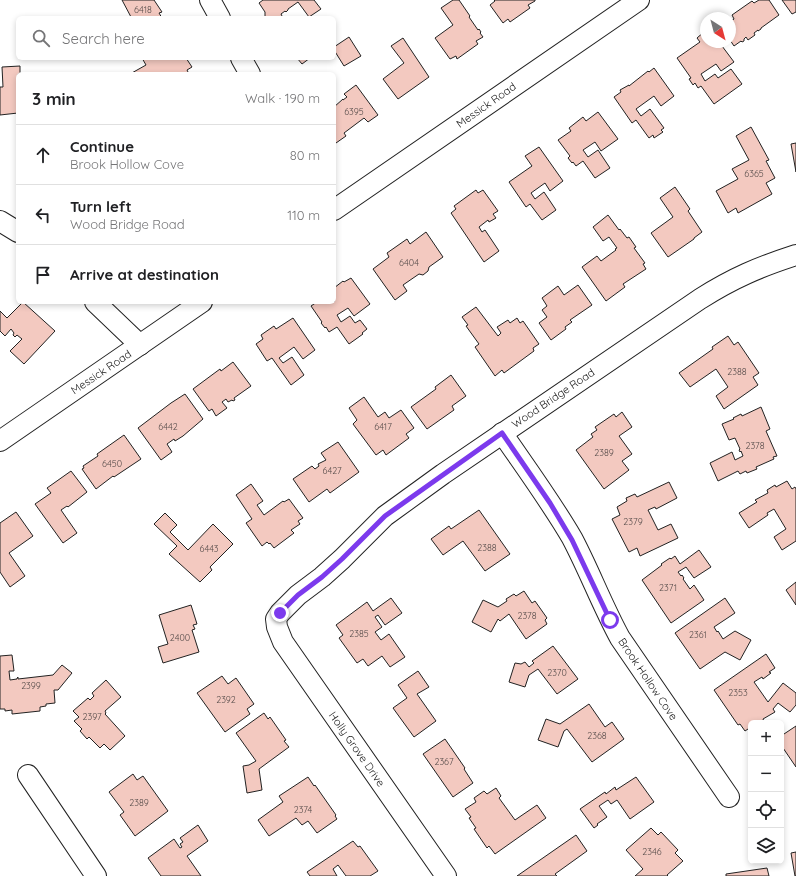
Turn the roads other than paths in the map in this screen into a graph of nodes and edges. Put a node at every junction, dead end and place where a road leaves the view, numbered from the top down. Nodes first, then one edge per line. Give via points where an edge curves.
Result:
1 (210, 0) edge
2 (639, 0) edge
3 (219, 16) edge
4 (242, 60) edge
5 (249, 72) edge
6 (336, 209) edge
7 (0, 221) edge
8 (16, 231) edge
9 (796, 255) edge
10 (97, 304) edge
11 (199, 304) edge
12 (140, 345) junction
13 (502, 433) junction
14 (0, 441) edge
15 (276, 619) joint
16 (28, 775) dead end
17 (729, 797) dead end
18 (96, 876) edge
19 (446, 876) edge

1 - 3 street
2 - 6 street, Messick Road
4 - 5 street
7 - 8 street
9 - 13 street, Wood Bridge Road via 765,265 719,287
10 - 12 street
11 - 12 street, Messick Road
12 - 14 street, Messick Road
13 - 15 street, Wood Bridge Road via 385,516 322,577 285,607
13 - 17 street, Brook Hollow Cove via 569,533 620,638
15 - 19 street, Holly Grove Drive via 276,626 283,642
16 - 18 street

